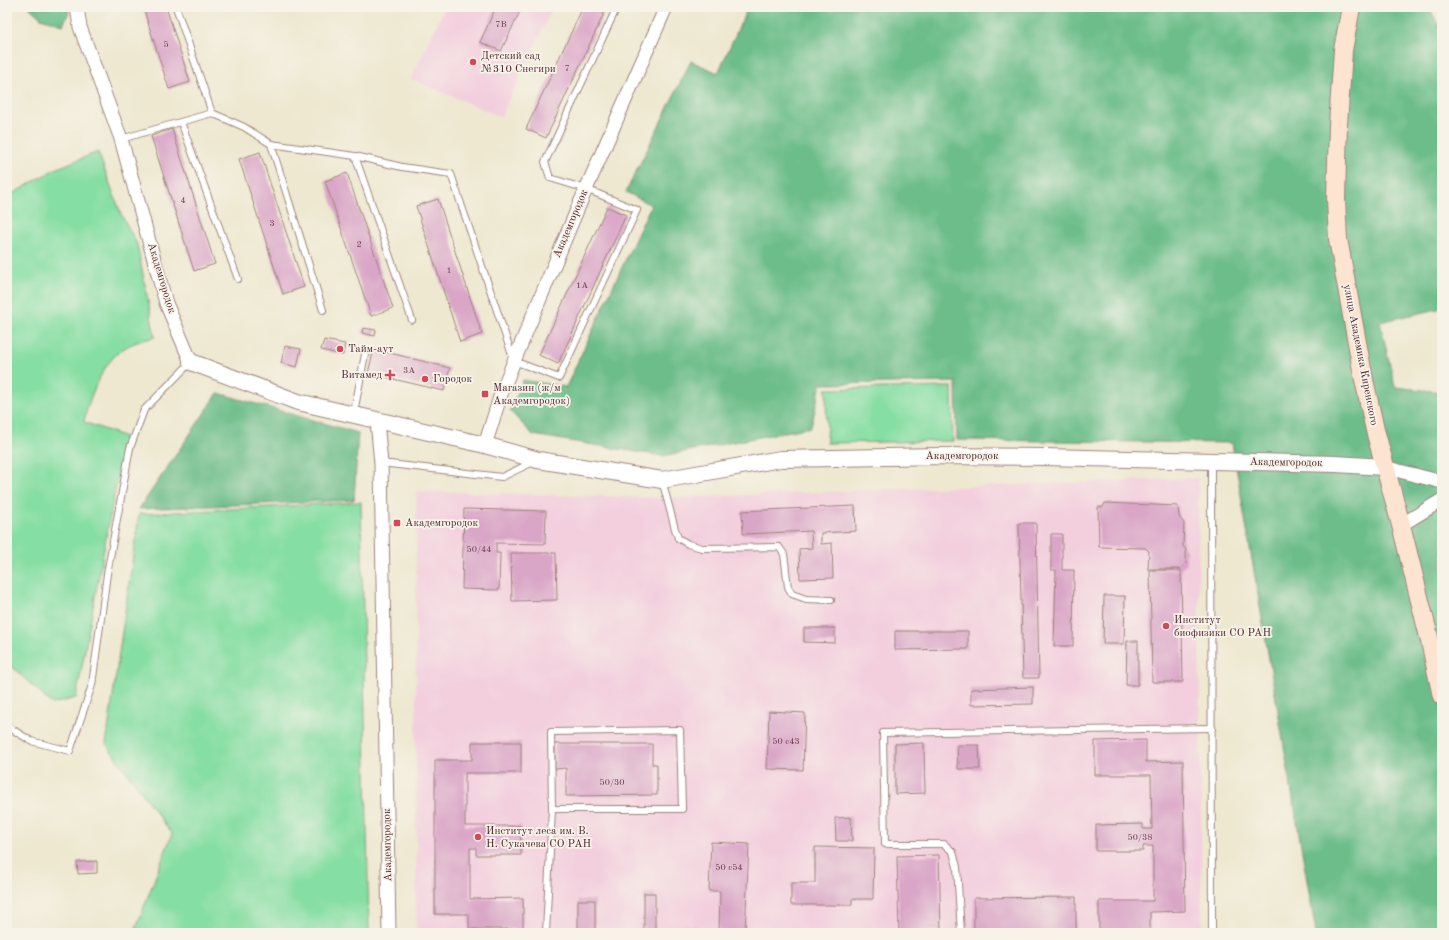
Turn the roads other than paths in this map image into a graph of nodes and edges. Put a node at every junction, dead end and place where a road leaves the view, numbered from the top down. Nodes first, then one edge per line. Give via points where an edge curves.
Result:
1 (76, 7) edge
2 (176, 7) edge
3 (617, 7) edge
4 (666, 7) edge
5 (1351, 7) edge
6 (212, 113) junction
7 (181, 122) junction
8 (121, 139) junction
9 (272, 144) junction
10 (355, 156) junction
11 (586, 189) junction
12 (238, 279) dead end
13 (323, 310) dead end
14 (412, 320) dead end
15 (365, 354) dead end
16 (514, 361) junction
17 (191, 362) junction
18 (354, 415) junction
19 (377, 421) junction
20 (485, 445) junction
21 (538, 460) junction
22 (1210, 461) junction
23 (381, 463) junction
24 (1384, 467) junction
25 (662, 480) junction
26 (1442, 482) edge
27 (1442, 500) edge
28 (1401, 525) junction
29 (831, 600) dead end
30 (1442, 696) edge
31 (7, 726) edge
32 (1212, 728) junction
33 (552, 808) junction
34 (389, 933) edge
35 (546, 933) edge
36 (961, 933) edge
37 (1212, 933) edge

1 - 8 street, Академгородок via 80,27
2 - 6 lane
3 - 11 lane via 545,162 550,178
4 - 11 street, Академгородок
5 - 24 main road, улица Академика Киренского via 1343,50 1338,125 1338,240 1362,375
6 - 7 lane
6 - 9 lane via 244,127
7 - 8 lane
7 - 12 lane
8 - 17 street, Академгородок via 166,303
9 - 10 lane
9 - 13 lane
10 - 14 lane
10 - 16 lane via 402,167 451,174
11 - 16 street, Академгородок
11 - 16 lane via 637,210 559,378
15 - 18 lane
16 - 20 street, Академгородок
17 - 18 street, Академгородок via 298,402
17 - 31 lane via 144,410 130,448 107,574 92,685 70,751 31,741
18 - 19 street, Академгородок
19 - 20 street, Академгородок
19 - 23 street, Академгородок
20 - 21 street, Академгородок
21 - 23 lane via 502,477
21 - 25 street, Академгородок
22 - 24 street, Академгородок
22 - 25 street, Академгородок via 939,456 781,459
22 - 32 lane
23 - 34 street, Академгородок
24 - 26 street, Академгородок
24 - 28 main road, улица Академика Киренского
25 - 29 lane via 678,538 702,548 779,547 784,554 788,587 792,594 806,599
27 - 28 street
28 - 30 main road, улица Академика Киренского
32 - 36 lane via 883,732 884,844 944,844 953,852 958,866
32 - 37 lane
33 - 33 lane via 551,732 680,730 682,809
33 - 35 lane

